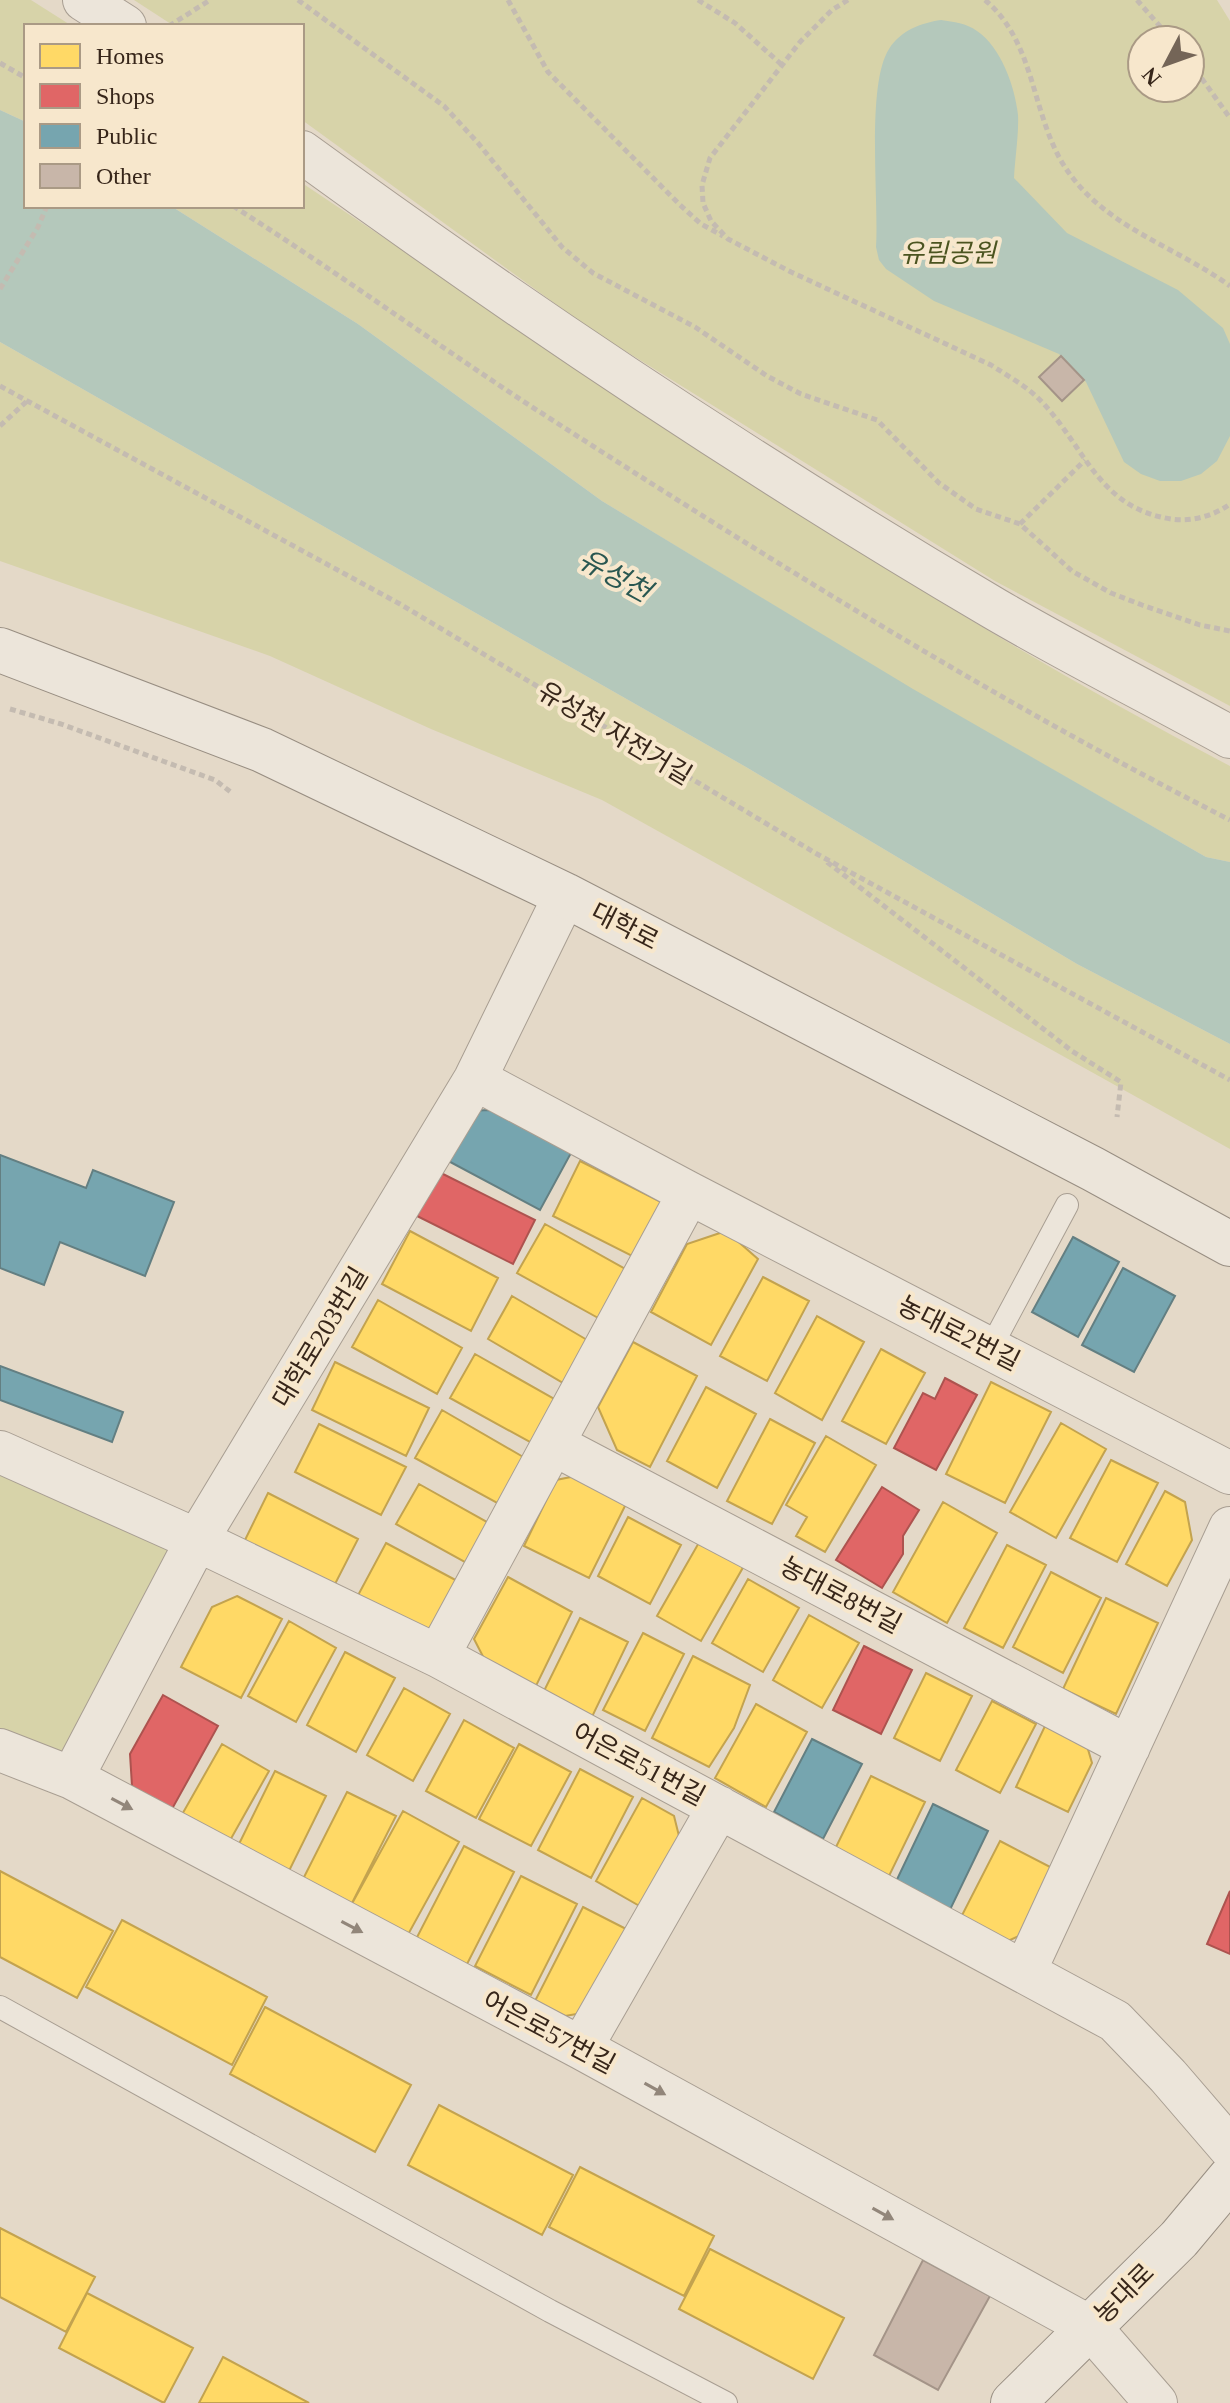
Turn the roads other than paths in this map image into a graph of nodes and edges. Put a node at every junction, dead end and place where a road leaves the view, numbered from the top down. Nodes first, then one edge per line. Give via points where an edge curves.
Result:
1 (84, 0) edge
2 (122, 24) edge
3 (304, 153) edge
4 (0, 650) edge
5 (1230, 737) edge
6 (565, 895) junction
7 (475, 1079) junction
8 (689, 1193) junction
9 (1067, 1205) dead end
10 (1230, 1244) edge
11 (990, 1349) junction
12 (553, 1444) junction
13 (0, 1452) edge
14 (1230, 1473) edge
15 (1230, 1528) edge
16 (197, 1540) junction
17 (438, 1656) junction
18 (1129, 1747) junction
19 (0, 1750) edge
20 (72, 1778) junction
21 (719, 1807) junction
22 (1025, 1971) junction
23 (0, 2007) edge
24 (581, 2048) junction
25 (1230, 2148) edge
26 (1230, 2178) edge
27 (1090, 2327) junction
28 (726, 2403) edge
29 (1013, 2403) edge
30 (1156, 2403) edge

1 - 2 street
3 - 5 street via 743,455 997,610
4 - 6 main road, 대학로 via 262,750
6 - 7 street, 대학로203번길
6 - 10 main road, 대학로
7 - 8 street, 농대로2번길
7 - 16 street, 대학로203번길
8 - 11 street, 농대로2번길
8 - 12 street
9 - 11 lane
11 - 14 street, 농대로2번길
12 - 17 street
12 - 18 street, 농대로8번길
13 - 16 street, 어은로51번길
15 - 18 street
16 - 17 street, 어은로51번길
16 - 20 street, 대학로203번길
17 - 21 street, 어은로51번길
18 - 22 street
19 - 20 street, 어은로57번길
20 -> 24 street, 어은로57번길
21 - 22 street, 어은로51번길
21 - 24 street
22 - 25 street, 어은로51번길 via 1115,2021
23 - 28 lane
24 -> 27 street, 어은로57번길
26 - 27 main road, 농대로 via 1179,2239
27 - 29 main road, 농대로
27 - 30 street

